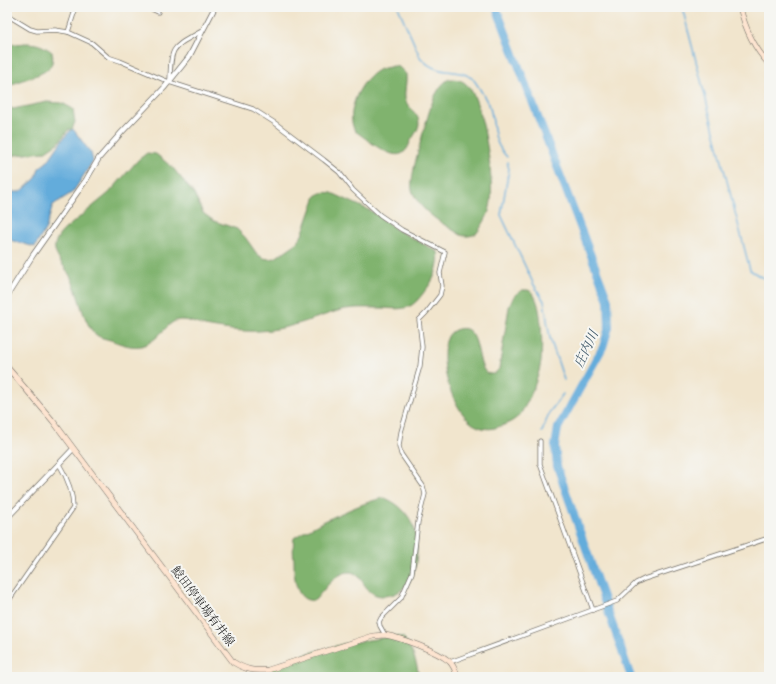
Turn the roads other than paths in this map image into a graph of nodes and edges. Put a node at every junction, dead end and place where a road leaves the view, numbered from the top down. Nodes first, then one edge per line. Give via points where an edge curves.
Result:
1 (76, 7) edge
2 (147, 7) edge
3 (215, 7) edge
4 (740, 7) edge
5 (158, 12) dead end
6 (7, 15) edge
7 (203, 30) junction
8 (68, 32) junction
9 (769, 64) edge
10 (170, 82) junction
11 (7, 296) edge
12 (7, 367) edge
13 (540, 441) dead end
14 (73, 449) junction
15 (59, 464) junction
16 (7, 518) edge
17 (769, 538) edge
18 (7, 601) edge
19 (594, 610) junction
20 (385, 635) junction
21 (450, 662) junction
22 (457, 676) edge

1 - 8 street
2 - 5 street
3 - 7 street
4 - 9 main road via 749,33
6 - 8 street via 37,31
7 - 10 street via 189,57
7 - 10 street via 173,50 170,60
8 - 10 street via 92,43 108,57
10 - 11 street via 99,158
10 - 20 street via 253,109 339,172 353,190 380,215 402,230 445,252 440,274 442,290 419,320 422,347 420,366 399,446 423,486 425,494 418,522 412,573 401,598 379,622
12 - 14 main road, 鯰田停車場有井線
13 - 19 street via 540,464
14 - 15 street
14 - 20 main road, 鯰田停車場有井線 via 233,662 254,670 268,670 373,636
15 - 16 street
15 - 18 street via 73,497 73,508
17 - 19 street via 644,579 617,601
19 - 21 street
20 - 21 main road, 鯰田停車場有井線 via 429,650
21 - 22 main road

